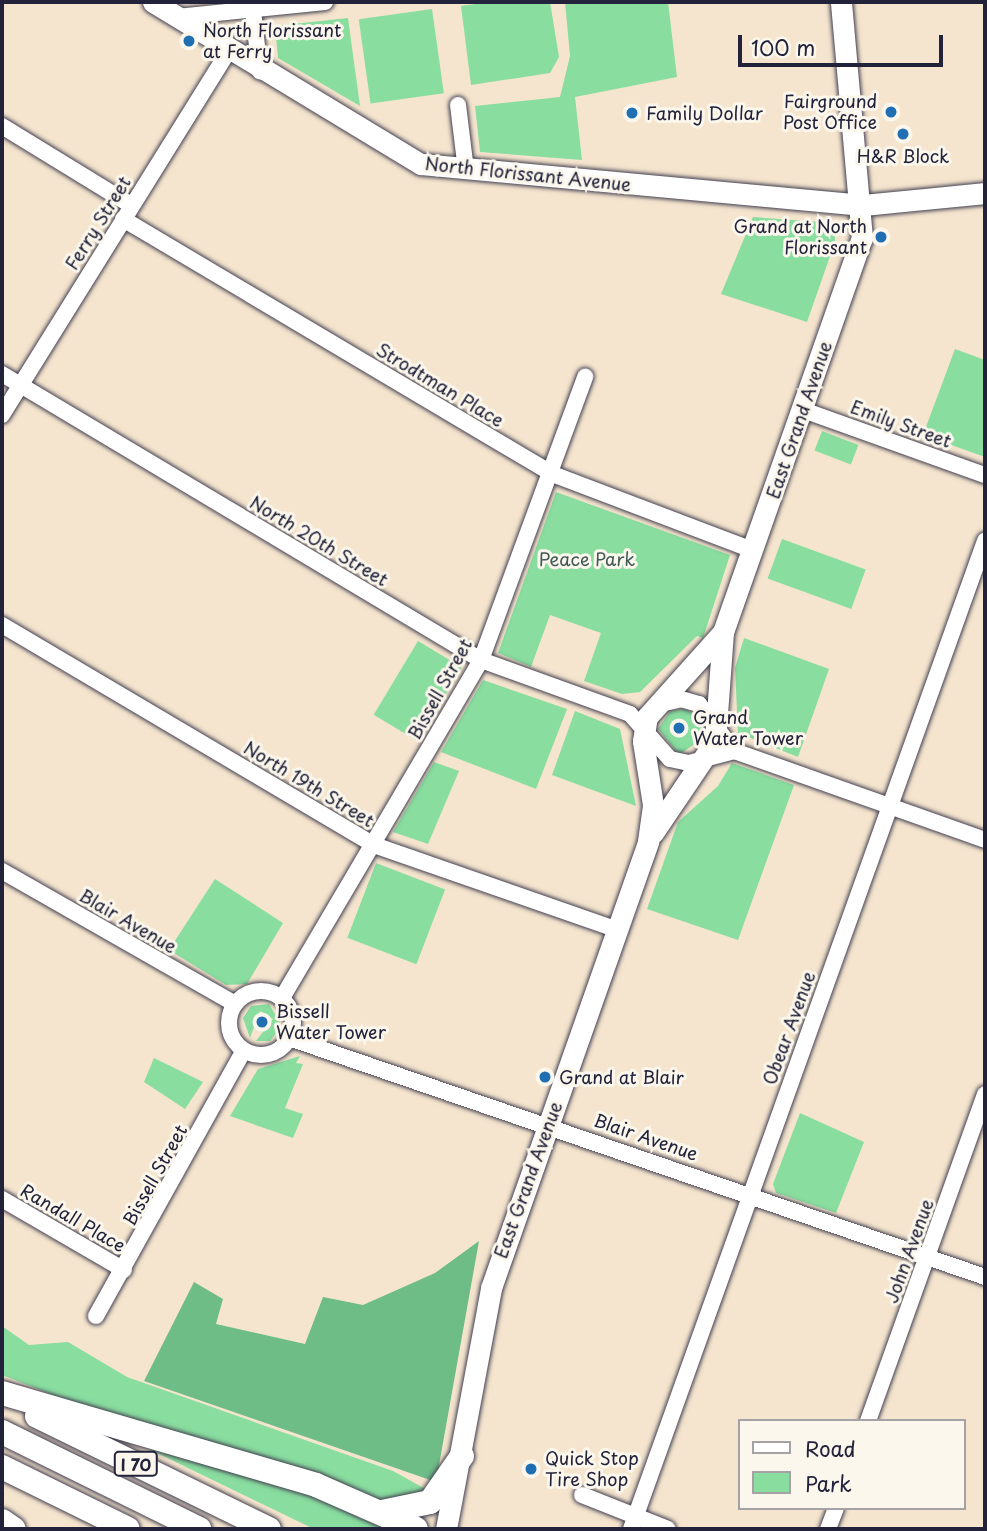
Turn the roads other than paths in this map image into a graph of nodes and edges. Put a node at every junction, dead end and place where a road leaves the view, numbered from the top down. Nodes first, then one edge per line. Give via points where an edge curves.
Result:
1 (153, 2) edge
2 (325, 2) edge
3 (841, 2) edge
4 (252, 6) edge
5 (177, 17) junction
6 (229, 52) junction
7 (260, 72) junction
8 (458, 105) dead end
9 (2, 126) edge
10 (466, 170) junction
11 (985, 192) edge
12 (863, 205) junction
13 (127, 212) junction
14 (2, 374) edge
15 (585, 377) dead end
16 (19, 385) junction
17 (803, 410) junction
18 (2, 415) edge
19 (550, 473) junction
20 (985, 475) edge
21 (985, 541) edge
22 (753, 550) junction
23 (2, 625) edge
24 (723, 632) junction
25 (481, 660) junction
26 (653, 706) junction
27 (637, 722) junction
28 (717, 730) junction
29 (734, 751) junction
30 (708, 758) junction
31 (889, 806) junction
32 (985, 840) edge
33 (648, 841) junction
34 (374, 845) junction
35 (2, 871) edge
36 (618, 930) junction
37 (282, 998) junction
38 (235, 1004) junction
39 (292, 1039) junction
40 (244, 1050) junction
41 (985, 1094) edge
42 (548, 1124) junction
43 (750, 1194) junction
44 (2, 1199) edge
45 (928, 1256) junction
46 (124, 1270) junction
47 (985, 1276) edge
48 (96, 1316) dead end
49 (2, 1393) edge
50 (2, 1398) edge
51 (869, 1419) edge
52 (2, 1432) edge
53 (462, 1456) junction
54 (2, 1467) edge
55 (582, 1495) dead end
56 (835, 1510) edge
57 (382, 1512) junction
58 (2, 1521) edge
59 (633, 1523) edge
60 (14, 1529) edge
61 (128, 1529) edge
62 (199, 1529) edge
63 (269, 1529) edge
64 (416, 1529) edge
65 (446, 1529) edge
66 (668, 1529) edge
67 (828, 1529) edge

1 - 5 main road, North Florissant Avenue
2 - 4 street
3 - 12 main road, East Grand Avenue
4 - 5 street
4 - 7 street
5 - 6 main road, North Florissant Avenue
6 - 7 main road, North Florissant Avenue
6 - 13 street, Ferry Street
7 - 10 main road, North Florissant Avenue via 402,156
8 - 10 street
9 - 13 street, Strodtman Place
10 - 12 main road, North Florissant Avenue
11 - 12 main road, North Florissant Avenue
12 - 17 main road, East Grand Avenue via 859,248
13 - 16 street, Ferry Street
13 - 19 street, Strodtman Place
14 - 16 street, North 20th Street
15 - 19 street, Bissell Street
16 - 18 street, Ferry Street
16 - 25 street, North 20th Street
17 - 20 street, Emily Street
17 - 22 main road, East Grand Avenue
19 - 22 street, Strodtman Place
19 - 25 street, Bissell Street
21 - 31 street, Obear Avenue
22 - 24 main road, East Grand Avenue
23 - 34 street, North 19th Street
24 - 26 main road, East Grand Avenue
24 - 28 main road, East Grand Avenue
25 - 27 street, North 20th Street
25 - 34 street, Bissell Street
26 - 27 main road, East Grand Avenue
26 - 28 street via 681,699 699,704
27 - 30 street, North 20th Street via 670,760
27 - 33 main road, East Grand Avenue via 653,805
28 - 29 street
28 - 30 main road, East Grand Avenue
29 - 30 street, North 20th Street
29 - 31 street
30 - 33 main road, East Grand Avenue
31 - 32 street
31 - 43 street, Obear Avenue
33 - 36 main road, East Grand Avenue
34 - 36 street, North 19th Street
34 - 37 street, Bissell Street
35 - 38 street, Blair Avenue
36 - 42 main road, East Grand Avenue
37 - 38 street via 257,990
37 - 39 street via 293,1016
38 - 40 street via 230,1030
39 - 40 street via 266,1054
39 - 42 street, Blair Avenue
40 - 46 street, Bissell Street
41 - 45 street, John Avenue
42 - 43 street, Blair Avenue
42 - 53 main road, East Grand Avenue via 491,1288
43 - 45 street, Blair Avenue
43 - 59 street, Obear Avenue
44 - 46 street, Randall Place
45 - 47 street, Blair Avenue
45 - 51 street, John Avenue
46 - 48 street, Bissell Street
49 - 57 highway via 316,1485
50 - 63 highway, I 70
52 - 62 highway
53 - 57 highway via 430,1502
53 - 65 main road, East Grand Avenue
54 - 61 highway
55 - 59 street
56 - 67 street
57 - 64 highway
58 - 60 highway
59 - 66 street

